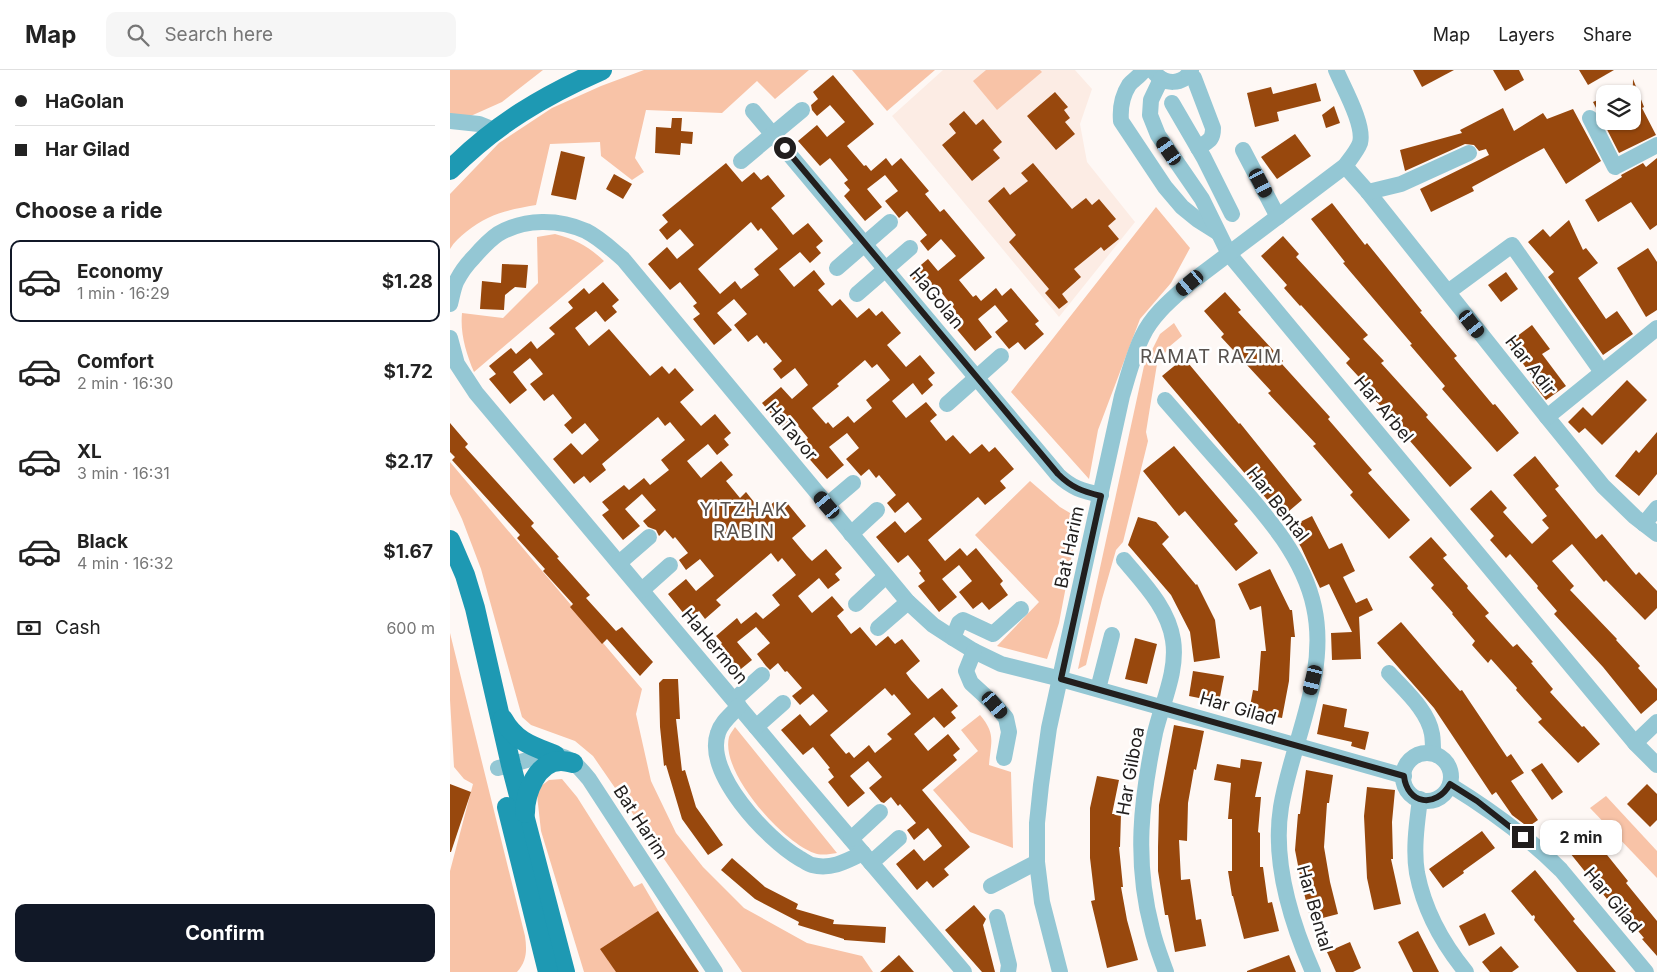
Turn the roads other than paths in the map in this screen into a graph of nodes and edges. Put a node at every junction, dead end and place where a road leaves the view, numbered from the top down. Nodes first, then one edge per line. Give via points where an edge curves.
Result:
1 (602, 70) edge
2 (1144, 70) edge
3 (1336, 70) edge
4 (1190, 72) edge
5 (1157, 75) edge
6 (1172, 103) dead end
7 (802, 110) dead end
8 (753, 111) dead end
9 (1590, 118) dead end
10 (450, 121) edge
11 (494, 130) junction
12 (774, 134) junction
13 (1657, 145) edge
14 (1198, 148) junction
15 (1243, 150) dead end
16 (1470, 152) dead end
17 (742, 161) dead end
18 (1345, 166) junction
19 (450, 170) edge
20 (1368, 192) junction
21 (1232, 214) dead end
22 (1278, 217) junction
23 (890, 222) dead end
24 (1219, 233) junction
25 (865, 244) junction
26 (910, 248) dead end
27 (1229, 254) junction
28 (837, 268) dead end
29 (886, 268) junction
30 (1448, 292) junction
31 (856, 294) dead end
32 (450, 304) edge
33 (1657, 328) edge
34 (450, 338) edge
35 (1001, 356) dead end
36 (1602, 372) junction
37 (977, 378) junction
38 (1165, 400) dead end
39 (947, 404) dead end
40 (1547, 418) junction
41 (853, 483) dead end
42 (1101, 496) junction
43 (827, 505) junction
44 (1657, 508) edge
45 (877, 510) dead end
46 (1644, 524) junction
47 (851, 534) junction
48 (1657, 534) edge
49 (649, 538) dead end
50 (450, 540) edge
51 (1124, 560) dead end
52 (620, 563) junction
53 (450, 564) edge
54 (670, 565) dead end
55 (886, 576) junction
56 (642, 590) junction
57 (908, 602) junction
58 (856, 604) dead end
59 (1021, 609) dead end
60 (878, 628) dead end
61 (1112, 635) dead end
62 (953, 638) junction
63 (974, 651) junction
64 (1389, 673) dead end
65 (762, 675) dead end
66 (1061, 679) junction
67 (1098, 689) junction
68 (736, 703) junction
69 (783, 703) dead end
70 (1163, 707) junction
71 (498, 712) junction
72 (1657, 722) edge
73 (756, 727) junction
74 (1635, 743) junction
75 (1297, 745) junction
76 (1433, 754) junction
77 (555, 755) junction
78 (1004, 758) dead end
79 (573, 763) junction
80 (1657, 765) edge
81 (504, 766) junction
82 (1404, 776) junction
83 (1450, 784) junction
84 (1420, 799) junction
85 (880, 812) dead end
86 (525, 822) junction
87 (899, 838) dead end
88 (851, 839) junction
89 (867, 858) junction
90 (1037, 862) junction
91 (991, 886) dead end
92 (997, 917) dead end
93 (537, 930) junction
94 (534, 972) edge
95 (548, 972) edge
96 (566, 972) edge
97 (715, 972) edge
98 (964, 972) edge
99 (1008, 972) edge
100 (1060, 972) edge
101 (1166, 972) edge
102 (1313, 972) edge
103 (1466, 972) edge
104 (1646, 972) edge

1 - 11 main road via 566,86
2 - 24 street via 1122,99 1121,121 1182,207
3 - 18 street via 1360,127 1360,142
4 - 5 street via 1179,81 1172,82
4 - 14 street via 1213,128 1213,136
5 - 24 street, Har Arbel via 1150,115 1158,135 1202,200
6 - 14 street
7 - 12 street
8 - 12 street, HaGolan
9 - 13 street via 1616,167
10 - 11 street via 479,124
11 - 19 main road
12 - 17 street
12 - 25 street, HaGolan
14 - 21 street
15 - 22 street
16 - 20 street via 1401,184
18 - 20 street, Har Adir
18 - 22 street, Bat Harim
20 - 30 street, Har Adir
22 - 27 street, Bat Harim
23 - 25 street
24 - 27 street, Har Arbel
25 - 28 street
25 - 29 street, HaGolan
26 - 29 street
27 - 42 street, Bat Harim via 1167,303 1142,336 1122,396
27 - 74 street, Har Arbel
29 - 31 street
29 - 37 street, HaGolan
30 - 36 street via 1512,245
30 - 40 street, Har Adir
32 - 43 street, HaTavor via 456,282 483,246 497,234 513,226 546,221 586,232 628,255 653,300 676,328 718,365 740,392 768,438
33 - 36 street
34 - 52 street, HaHermon via 457,364 476,393 511,424
35 - 37 street
36 - 40 street
37 - 39 street
37 - 42 street, HaGolan via 1069,485
38 - 75 street, Har Bental via 1265,514 1296,560 1305,580 1318,628 1318,653
40 - 46 street, Har Adir via 1604,486
41 - 43 street
42 - 66 street, Bat Harim
43 - 47 street, HaTavor
44 - 46 street
45 - 47 street
46 - 48 street, Har Adir
47 - 55 street, HaTavor
49 - 52 street
50 - 71 main road via 475,608
51 - 70 street, Har Gilboa via 1162,609 1169,624 1174,659
52 - 56 street, HaHermon
53 - 81 main road
54 - 56 street
55 - 57 street, HaTavor
55 - 58 street
56 - 68 street, HaHermon
57 - 60 street
57 - 62 street, HaTavor
59 - 62 street via 993,634 963,620
61 - 67 street
62 - 63 street, HaTavor
63 - 66 street, HaTavor via 1001,664
63 - 78 street via 966,671 971,683 1006,718 1008,732
64 - 76 street via 1425,718 1432,732
65 - 68 street
66 - 67 street, Har Gilad
66 - 90 street, Bat Harim via 1049,728 1041,785
67 - 70 street, Har Gilad
68 - 73 street, HaHermon
68 - 89 street via 718,733 717,748 720,767 748,813 789,852 811,865 827,866
69 - 73 street
70 - 75 street, Har Gilad
70 - 101 street, Har Gilboa via 1145,782 1140,836 1145,896
71 - 77 main road via 516,737
71 - 81 main road
72 - 74 street
73 - 88 street, HaHermon
74 - 80 street, Har Arbel
75 - 82 street, Har Gilad
75 - 102 street, Har Bental via 1281,808 1280,856 1289,905
76 - 82 street via 1416,756 1405,768
76 - 83 street via 1450,768
77 - 79 street, Bat Harim
77 - 81 street
79 - 86 main road via 560,761 550,764 532,781 526,798
79 - 97 street, Bat Harim via 589,779
81 - 86 main road
81 - 93 main road
82 - 84 street via 1408,790
83 - 84 street via 1442,796 1428,801
83 - 104 street, Har Gilad via 1546,855
84 - 103 street via 1416,851 1423,896 1443,940
85 - 88 street
86 - 96 main road
87 - 89 street
88 - 89 street, HaHermon
89 - 98 street, HaHermon
90 - 91 street
90 - 100 street, Bat Harim via 1042,902
92 - 99 street
93 - 94 main road via 539,955
93 - 95 main road

